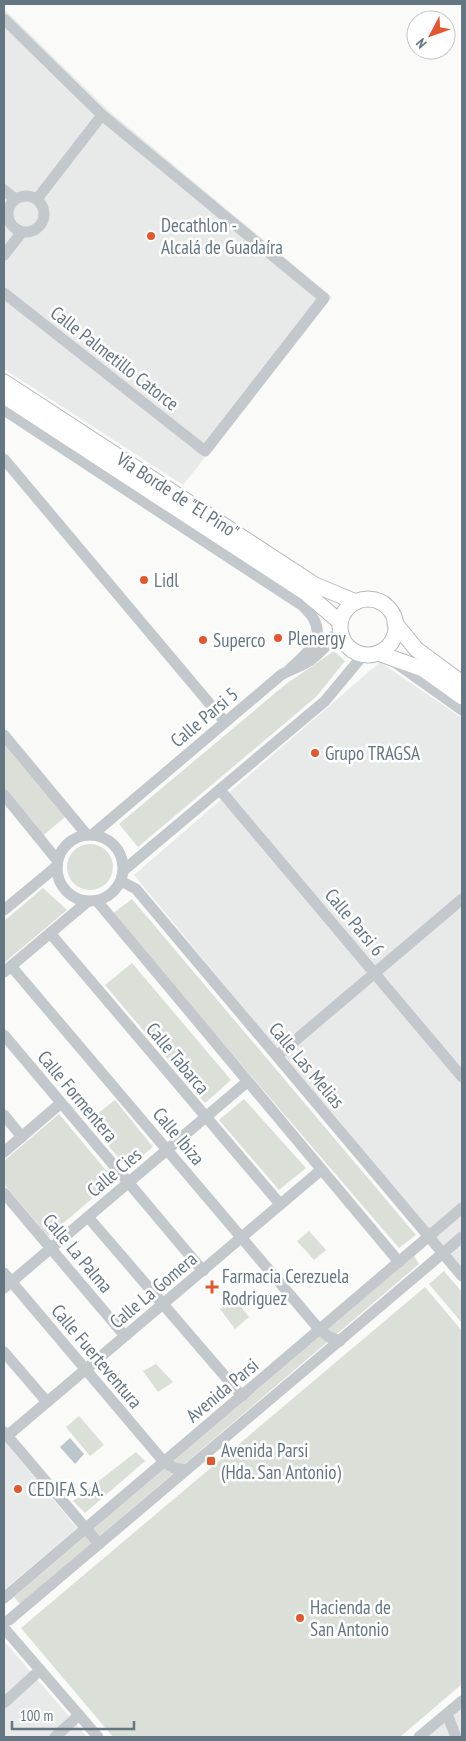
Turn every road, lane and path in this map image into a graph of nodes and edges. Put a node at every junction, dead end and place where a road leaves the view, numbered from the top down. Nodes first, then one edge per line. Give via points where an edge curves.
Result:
1 (4, 19) edge
2 (102, 115) junction
3 (4, 190) edge
4 (37, 199) junction
5 (9, 204) edge
6 (7, 228) edge
7 (22, 232) junction
8 (4, 255) edge
9 (4, 293) edge
10 (4, 382) edge
11 (4, 396) edge
12 (4, 410) edge
13 (4, 459) edge
14 (356, 602) junction
15 (395, 623) junction
16 (340, 626) junction
17 (377, 655) junction
18 (289, 670) junction
19 (462, 682) edge
20 (462, 697) edge
21 (462, 710) edge
22 (225, 722) junction
23 (4, 735) edge
24 (220, 790) junction
25 (4, 795) edge
26 (89, 835) junction
27 (57, 863) junction
28 (123, 876) junction
29 (462, 899) edge
30 (92, 902) junction
31 (4, 910) edge
32 (50, 933) junction
33 (7, 969) edge
34 (375, 973) junction
35 (4, 1035) edge
36 (277, 1056) junction
37 (462, 1077) edge
38 (247, 1082) junction
39 (61, 1103) junction
40 (4, 1115) edge
41 (206, 1117) junction
42 (22, 1137) junction
43 (167, 1150) junction
44 (4, 1152) edge
45 (321, 1170) junction
46 (128, 1182) junction
47 (4, 1193) edge
48 (280, 1204) junction
49 (462, 1208) edge
50 (88, 1217) junction
51 (429, 1236) junction
52 (462, 1237) edge
53 (241, 1238) junction
54 (50, 1248) junction
55 (443, 1253) junction
56 (399, 1262) junction
57 (203, 1271) junction
58 (462, 1276) edge
59 (6, 1281) edge
60 (163, 1304) junction
61 (320, 1329) junction
62 (125, 1336) junction
63 (340, 1340) junction
64 (4, 1352) edge
65 (85, 1370) junction
66 (242, 1396) junction
67 (47, 1402) junction
68 (5, 1434) edge
69 (164, 1462) junction
70 (186, 1470) junction
71 (85, 1529) junction
72 (98, 1544) junction
73 (4, 1599) edge
74 (6, 1625) edge
75 (40, 1670) junction
76 (462, 1700) edge
77 (4, 1703) edge
78 (447, 1714) junction
79 (79, 1715) junction
80 (55, 1737) edge
81 (98, 1737) edge
82 (419, 1737) edge
83 (456, 1737) edge

1 - 2 street
2 - 4 street
2 - 9 street, Calle Palmetillo Catorce via 324,298 204,451
3 - 5 street
4 - 5 street via 26,196
4 - 7 street via 44,209 43,221 37,229
5 - 6 street
6 - 7 street
7 - 8 street
10 - 14 main road, Vía Borde de "El Pino" via 315,584
11 - 16 main road, Vía Borde de "El Pino" via 306,592
12 - 18 street via 303,606 314,618 318,633 313,647
13 - 22 street
14 - 15 main road via 373,599 381,602 393,614
14 - 16 main road via 343,614
15 - 17 main road via 392,641
15 - 19 main road via 416,649
16 - 17 main road via 343,638 355,652
16 - 18 street, Calle Parsi 5 via 320,653
17 - 20 main road via 422,669
17 - 21 street via 400,666
17 - 24 street
18 - 22 street, Calle Parsi 5
22 - 26 street, Calle Parsi 5
23 - 26 street
24 - 28 street
24 - 34 street, Calle Parsi 6
25 - 27 street
26 - 27 street via 68,843
26 - 28 street via 105,838 119,851 123,860
27 - 30 street via 58,876 68,894
27 - 31 street
28 - 30 street via 111,894
28 - 36 street, Calle Las Melias
29 - 34 street
30 - 32 street
30 - 38 street
32 - 33 street
32 - 41 street, Calle Tabarca
33 - 43 street, Calle Ibiza
34 - 36 street
34 - 37 street, Calle Parsi 6
35 - 39 street, Calle Formentera
36 - 51 street, Calle Las Melias
38 - 41 street, Calle Cies
38 - 45 street
39 - 42 street
39 - 46 street, Calle Formentera
40 - 42 street
41 - 43 street, Calle Cies
41 - 48 street, Calle Tabarca
42 - 44 street
43 - 46 street, Calle Cies
43 - 53 street, Calle Ibiza
45 - 48 street, Calle La Gomera
45 - 56 street
46 - 50 street, Calle Cies
46 - 57 street, Calle Formentera
47 - 54 street, Calle La Palma
48 - 53 street, Calle La Gomera
49 - 51 street, Avenida Parsi
50 - 54 street, Calle Cies
50 - 60 street
51 - 55 street, Calle Las Melias
51 - 56 street, Avenida Parsi
52 - 55 street, Avenida Parsi
53 - 57 street, Calle La Gomera
53 - 61 street, Calle Ibiza
54 - 59 street, Calle Cies
54 - 62 street, Calle La Palma
55 - 58 street, Calle Las Melias
55 - 63 street, Avenida Parsi
56 - 61 street, Avenida Parsi
57 - 60 street, Calle La Gomera
59 - 65 street, Calle Fuerteventura
60 - 62 street, Calle La Gomera
60 - 66 street
61 - 63 street via 328,1337
61 - 66 street, Avenida Parsi
62 - 65 street, Calle La Gomera
63 - 70 street, Avenida Parsi
64 - 67 street
65 - 67 street, Calle La Gomera
65 - 69 street, Calle Fuerteventura
66 - 69 street, Avenida Parsi
67 - 68 street, Calle La Gomera
68 - 71 street
69 - 70 street
69 - 71 street, Avenida Parsi
70 - 72 street, Avenida Parsi
71 - 72 street
71 - 73 street, Avenida Parsi
72 - 74 street, Avenida Parsi
73 - 74 street via 9,1608
74 - 75 street
75 - 77 street
75 - 79 street
76 - 78 street
78 - 82 street
78 - 83 street
79 - 80 street
79 - 81 street

